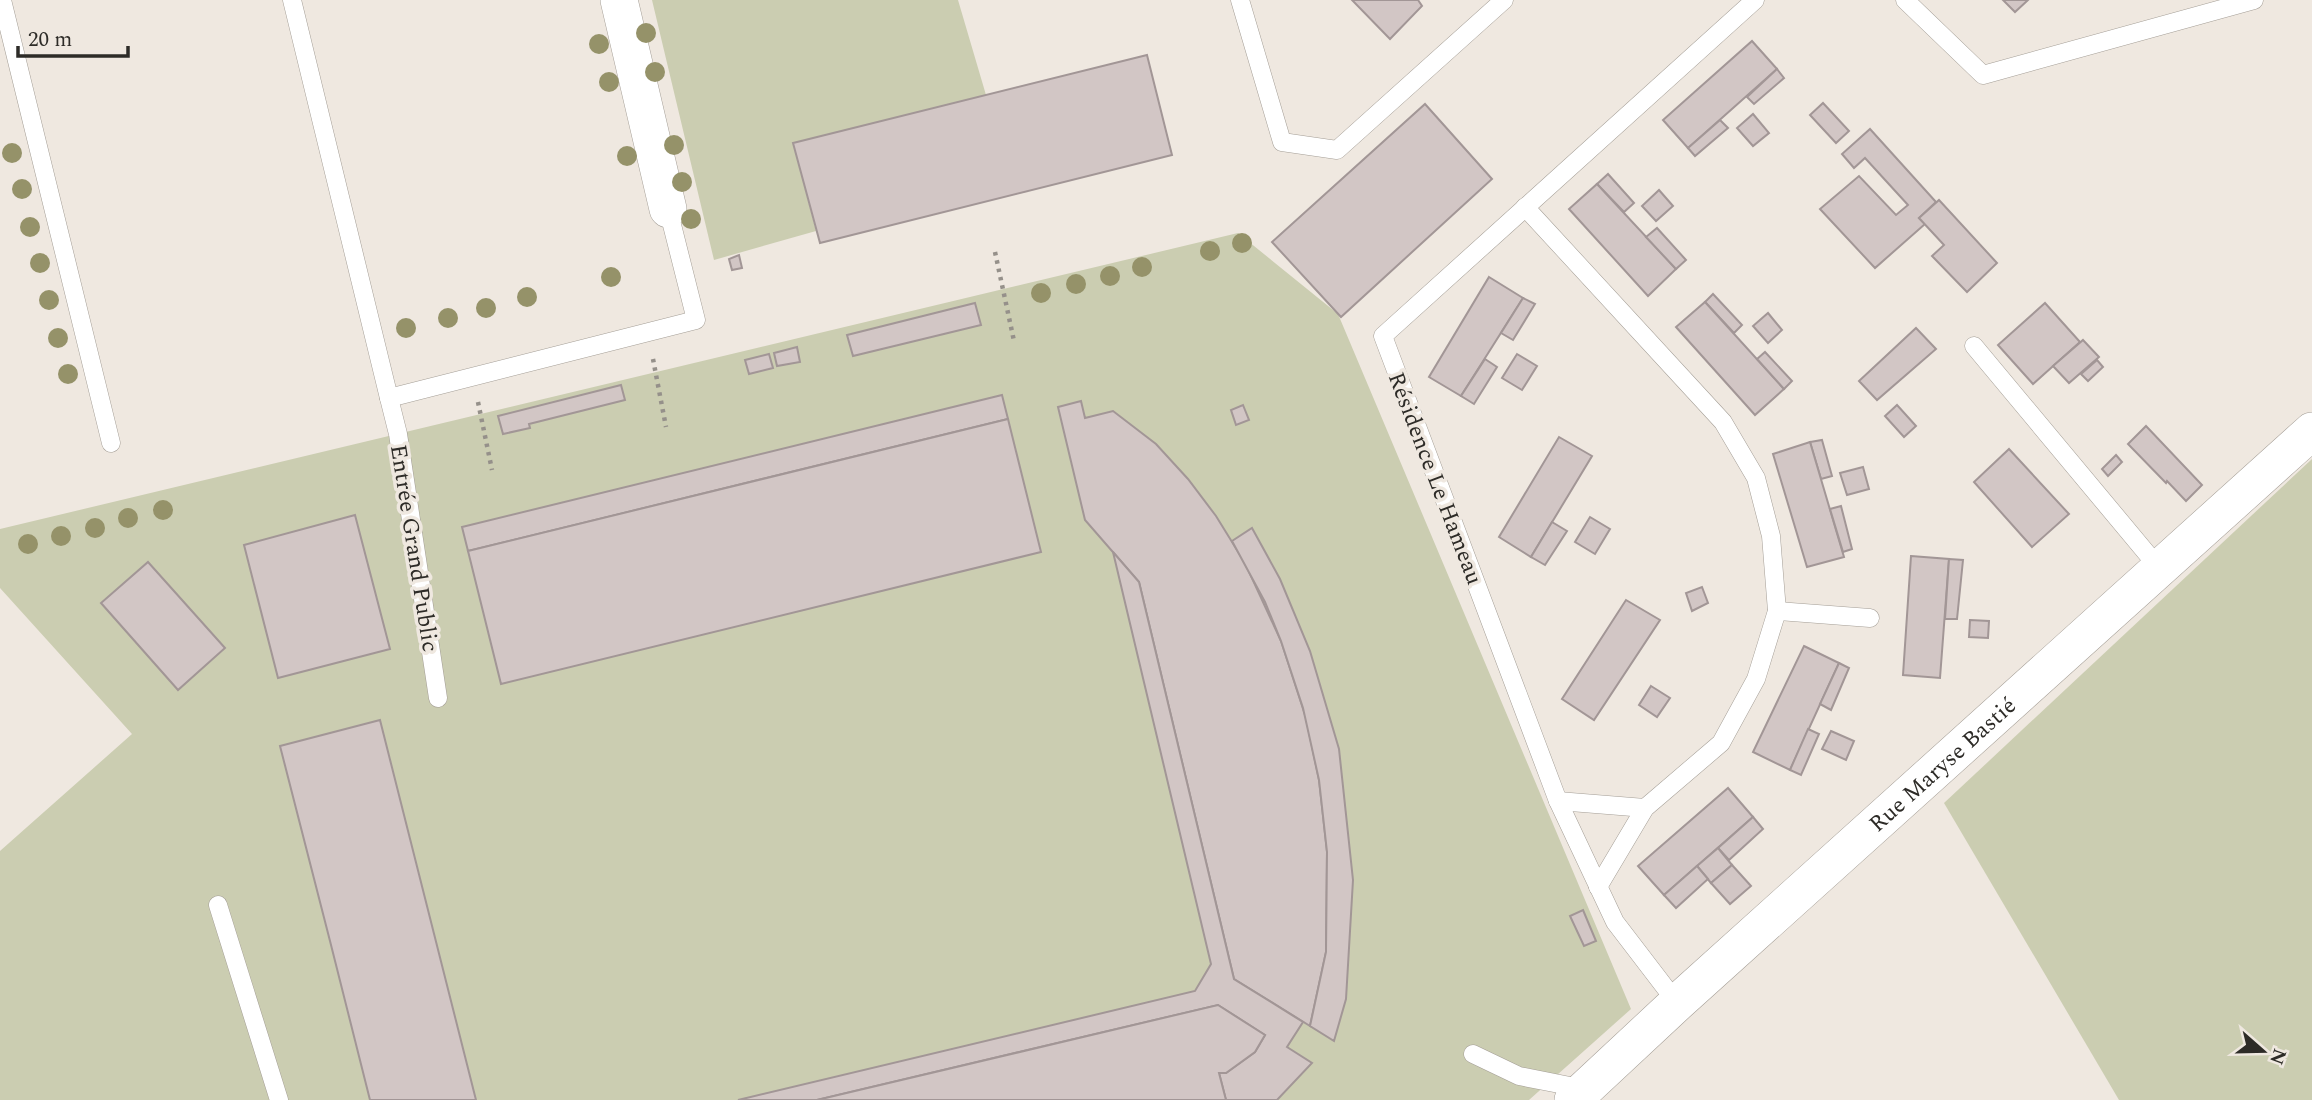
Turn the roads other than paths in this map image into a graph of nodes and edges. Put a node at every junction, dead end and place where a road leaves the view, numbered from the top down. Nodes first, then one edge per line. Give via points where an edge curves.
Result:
1 (2, 0) edge
2 (292, 0) edge
3 (619, 0) edge
4 (1240, 0) edge
5 (1504, 0) edge
6 (1755, 0) edge
7 (1905, 0) edge
8 (2254, 0) edge
9 (1525, 207) junction
10 (668, 209) joint
11 (1974, 346) dead end
12 (389, 398) junction
13 (2312, 431) edge
14 (111, 443) dead end
15 (2159, 568) junction
16 (1777, 611) junction
17 (1870, 618) dead end
18 (438, 698) dead end
19 (1558, 801) junction
20 (1645, 808) junction
21 (1598, 887) junction
22 (218, 905) dead end
23 (1677, 1003) junction
24 (1473, 1054) dead end
25 (1579, 1094) edge
26 (279, 1100) edge

1 - 14 lane
2 - 12 lane, Entrée Grand Public
3 - 10 street
4 - 5 lane via 1282,142 1337,150
6 - 9 lane, Résidence Le Hameau
7 - 8 lane via 1983,75
9 - 16 lane via 1723,422 1756,478 1772,536
9 - 19 lane, Résidence Le Hameau via 1382,336
10 - 12 lane via 696,320
11 - 15 lane
12 - 18 lane, Entrée Grand Public
13 - 15 street, Rue Maryse Bastié
15 - 23 street, Rue Maryse Bastié
16 - 17 lane
16 - 20 lane via 1756,679 1721,743
19 - 20 lane
19 - 21 lane, Résidence Le Hameau
20 - 21 lane
21 - 23 lane, Résidence Le Hameau via 1615,922
22 - 26 lane
23 - 25 street, Rue Maryse Bastié
24 - 25 lane via 1519,1076

